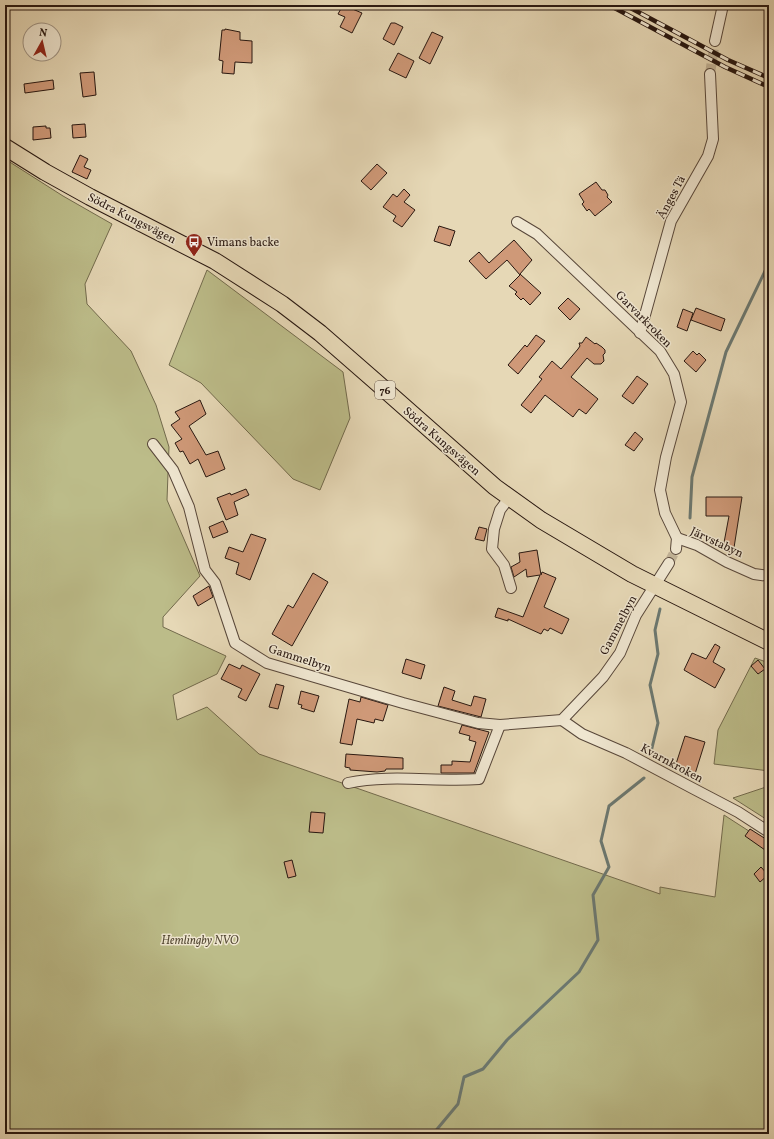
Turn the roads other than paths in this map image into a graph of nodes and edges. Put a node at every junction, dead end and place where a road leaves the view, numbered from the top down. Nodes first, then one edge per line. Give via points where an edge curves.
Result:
1 (723, 5) edge
2 (715, 41) tunnel mouth
3 (710, 74) tunnel mouth
4 (5, 147) edge
5 (517, 222) dead end
6 (640, 333) junction
7 (153, 444) dead end
8 (509, 498) junction
9 (677, 538) junction
10 (676, 549) tunnel mouth
11 (668, 563) tunnel mouth
12 (769, 576) edge
13 (654, 585) junction
14 (510, 588) dead end
15 (769, 642) edge
16 (562, 720) junction
17 (500, 725) junction
18 (348, 783) dead end
19 (769, 832) edge

1 - 2 street
3 - 6 street, Änges Tä via 713,139 708,156 671,221
4 - 8 main road, Södra Kungsvägen / 76 via 45,172 215,261 282,304 331,343
5 - 6 street, Garvarkroken via 537,234
6 - 9 street, Garvarkroken via 660,351 674,374 681,402 660,490 665,513
7 - 17 street, Gammelbyn via 173,470 188,507 205,570 215,583 235,643 267,663 478,723
8 - 13 main road, Södra Kungsvägen / 76 via 571,539
8 - 14 street via 500,510 494,529 492,549 504,565
9 - 10 street
9 - 12 street, Järvstabyn via 697,545 754,574
11 - 13 street, Gammelbyn
13 - 15 main road, Södra Kungsvägen / 76
13 - 16 street, Gammelbyn via 636,615 620,653 603,677
16 - 17 street, Gammelbyn
16 - 19 street, Kvarnkroken via 582,734 626,753 738,812
17 - 18 street via 479,779 388,779

